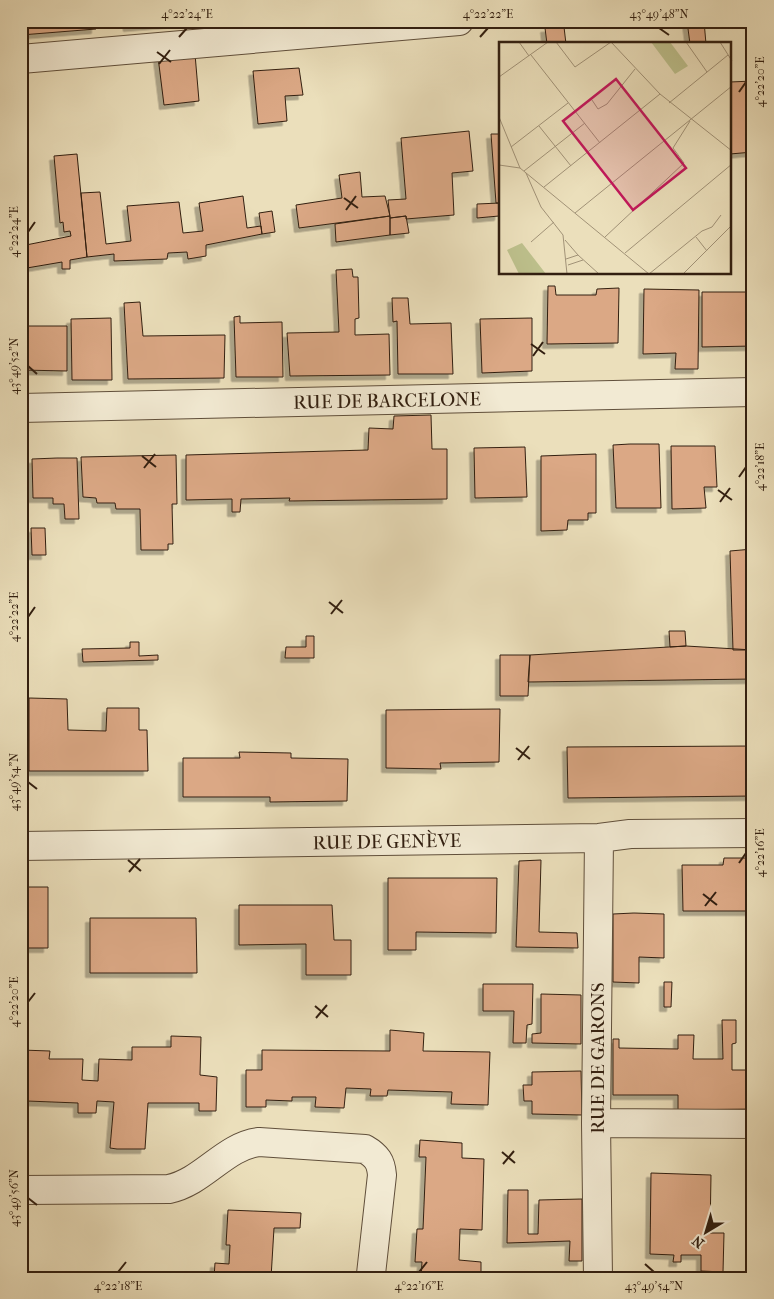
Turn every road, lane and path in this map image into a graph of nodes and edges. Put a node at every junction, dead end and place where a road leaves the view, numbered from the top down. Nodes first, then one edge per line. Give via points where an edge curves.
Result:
1 (459, 21) edge
2 (21, 59) edge
3 (753, 392) edge
4 (21, 408) edge
5 (753, 832) edge
6 (599, 838) junction
7 (21, 846) edge
8 (596, 1123) junction
9 (753, 1124) edge
10 (21, 1190) edge
11 (371, 1274) dead end
12 (598, 1278) edge

1 - 2 street
3 - 4 street, RUE DE BARCELONE
5 - 6 street, RUE DE GENÈVE via 630,834
6 - 7 street, RUE DE GENÈVE
6 - 8 street, RUE DE GARONS
8 - 9 street
8 - 12 street, RUE DE GARONS
10 - 11 street via 169,1190 183,1186 244,1144 252,1143 365,1150 381,1164 382,1176

